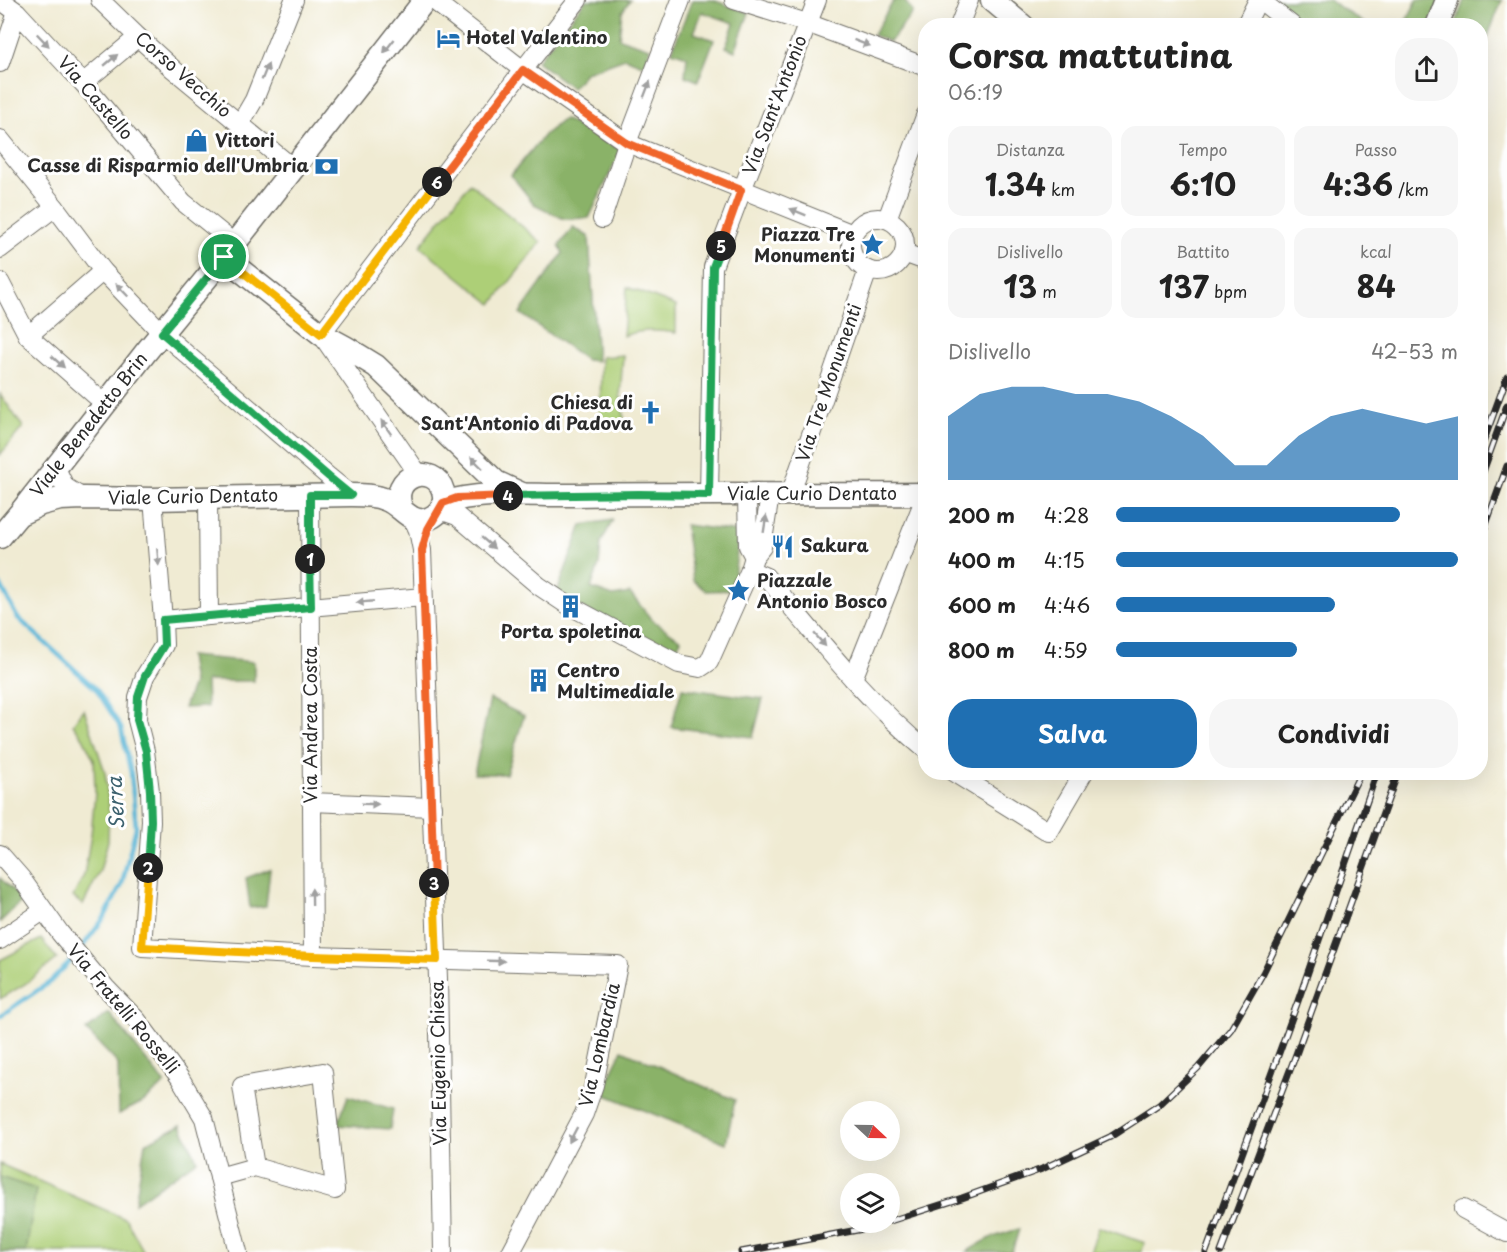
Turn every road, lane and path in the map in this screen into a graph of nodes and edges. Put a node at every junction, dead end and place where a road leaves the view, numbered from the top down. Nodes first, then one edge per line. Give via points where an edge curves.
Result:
1 (100, 0) edge
2 (294, 0) edge
3 (425, 0) edge
4 (433, 0) edge
5 (578, 0) edge
6 (681, 0) edge
7 (734, 0) edge
8 (817, 0) edge
9 (969, 0) edge
10 (992, 0) edge
11 (1259, 0) edge
12 (1447, 0) edge
13 (6, 4) edge
14 (962, 18) edge
15 (1013, 18) edge
16 (1249, 18) edge
17 (1283, 18) edge
18 (1440, 18) edge
19 (807, 23) junction
20 (138, 37) junction
21 (0, 63) edge
22 (918, 64) edge
23 (523, 70) junction
24 (83, 83) junction
25 (240, 124) junction
26 (918, 136) edge
27 (0, 139) edge
28 (627, 143) junction
29 (293, 168) junction
30 (741, 190) junction
31 (55, 207) junction
32 (602, 219) dead end
33 (887, 219) junction
34 (853, 234) junction
35 (0, 249) edge
36 (229, 251) junction
37 (904, 254) junction
38 (918, 258) edge
39 (868, 270) junction
40 (103, 271) junction
41 (0, 282) edge
42 (162, 333) junction
43 (321, 334) junction
44 (28, 336) junction
45 (105, 404) junction
46 (65, 455) junction
47 (412, 478) junction
48 (310, 495) junction
49 (351, 495) junction
50 (374, 495) junction
51 (525, 495) junction
52 (709, 495) junction
53 (747, 495) junction
54 (780, 495) junction
55 (918, 495) edge
56 (83, 498) junction
57 (208, 498) junction
58 (153, 499) junction
59 (429, 507) junction
60 (20, 513) junction
61 (918, 515) edge
62 (0, 537) edge
63 (752, 564) junction
64 (423, 597) junction
65 (311, 607) junction
66 (209, 616) junction
67 (163, 620) junction
68 (853, 679) junction
69 (918, 743) edge
70 (965, 780) edge
71 (1079, 780) edge
72 (311, 802) junction
73 (432, 807) junction
74 (0, 854) edge
75 (43, 911) junction
76 (0, 940) edge
77 (313, 956) junction
78 (437, 960) junction
79 (255, 1167) junction
80 (219, 1177) junction
81 (1463, 1209) dead end
82 (1507, 1233) edge
83 (238, 1252) edge
84 (443, 1252) edge
85 (511, 1252) edge

1 - 20 street, Corso Vecchio
25 -> 2 street via 254,100
3 -> 29 street, Viale Benedetto Brin
4 - 23 street
5 - 23 street
28 -> 6 street
7 - 19 street
8 - 19 street, Via Sant'Antonio
9 - 14 street
10 - 15 street
11 - 16 street
11 - 17 street
12 - 18 street
13 - 21 street
13 -> 24 street, Via Castello
19 -> 22 street
19 - 30 street, Via Sant'Antonio
24 -> 20 street
20 - 25 street, Corso Vecchio
23 - 28 street
23 - 43 street
24 - 36 street, Via Castello
25 - 29 street, Corso Vecchio
26 - 33 street
27 - 31 street
28 - 30 street
28 - 32 street
29 - 36 street, Viale Benedetto Brin
34 -> 30 street
30 - 52 street, Via Sant'Antonio via 713,267
31 - 35 street
31 - 40 street
33 - 34 street via 865,220
33 - 37 street via 903,235
34 - 39 street via 851,251 860,266
36 - 42 street, Viale Benedetto Brin
36 - 43 street
37 - 38 street
37 - 39 street via 885,271
39 - 54 street, Via Tre Monumenti
42 -> 40 street
40 - 44 street
41 - 44 street
42 - 45 street, Viale Benedetto Brin
42 - 49 street
47 -> 43 street
51 -> 43 street via 496,482 376,366
44 -> 45 street
45 - 46 street, Viale Benedetto Brin
46 - 56 street, Viale Curio Dentato via 57,470 65,487
46 - 60 street, Viale Benedetto Brin
47 - 50 street, Viale Curio Dentato
47 - 59 street via 426,475 438,482
47 - 59 street via 400,488 399,503
48 - 49 street, Viale Curio Dentato
48 - 57 street, Viale Curio Dentato
48 - 65 street, Via Andrea Costa
49 - 50 street, Viale Curio Dentato
50 - 59 street, Viale Curio Dentato
51 - 52 street, Viale Curio Dentato
51 - 59 street, Viale Curio Dentato via 457,498
52 - 53 street, Viale Curio Dentato
53 - 54 street, Viale Curio Dentato
53 - 63 street
54 - 55 street, Viale Curio Dentato
63 -> 54 street via 762,548
56 - 58 street, Viale Curio Dentato
56 - 60 street, Viale Curio Dentato via 60,499
57 - 58 street, Viale Curio Dentato
57 - 66 street
58 -> 67 street
59 -> 63 street via 457,516 539,586 571,606 679,664 700,668 709,663
59 - 64 street, Via Eugenio Chiesa via 418,530
60 - 62 street, Viale Benedetto Brin
61 - 68 street
63 -> 68 street
64 -> 65 street
64 - 73 street, Via Eugenio Chiesa
65 - 66 street
65 - 72 street, Via Andrea Costa
66 - 67 street
67 - 77 street via 164,645 145,676 138,697 137,720 146,751 151,821 142,947
68 - 69 street
70 - 71 street via 1049,832
72 -> 73 street
77 -> 72 street, Via Andrea Costa
73 - 78 street, Via Eugenio Chiesa
74 - 75 street, Via Fratelli Rosselli
75 - 76 street
75 - 80 street, Via Fratelli Rosselli via 137,1020 180,1078 204,1118
77 - 78 street
78 - 84 street, Via Eugenio Chiesa
78 -> 85 street, Via Lombardia via 618,965 594,1086 584,1114
79 - 79 street via 335,1190 323,1072 242,1086
79 - 80 street
80 - 83 street, Via Fratelli Rosselli
81 - 82 street

